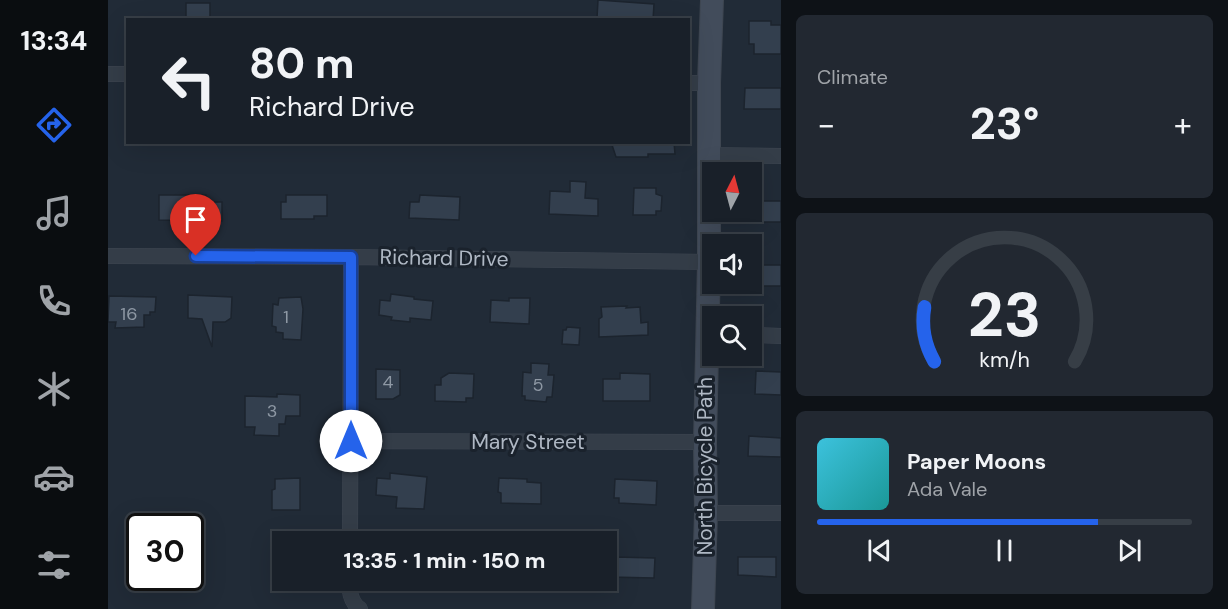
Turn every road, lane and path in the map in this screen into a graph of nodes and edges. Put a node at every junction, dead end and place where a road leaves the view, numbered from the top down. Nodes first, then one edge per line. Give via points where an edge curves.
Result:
1 (712, 0) edge
2 (108, 74) edge
3 (126, 74) edge
4 (699, 83) edge
5 (709, 155) junction
6 (781, 156) edge
7 (709, 234) edge
8 (108, 256) edge
9 (351, 257) junction
10 (702, 262) edge
11 (762, 335) edge
12 (781, 336) edge
13 (709, 366) edge
14 (351, 441) junction
15 (705, 442) junction
16 (706, 513) junction
17 (781, 513) edge
18 (350, 531) edge
19 (351, 591) edge
20 (360, 609) edge
21 (703, 609) edge

1 - 4 street, North Bicycle Path
2 - 3 street
4 - 5 street, North Bicycle Path
5 - 6 street
5 - 7 street, North Bicycle Path
8 - 9 street, Richard Drive
9 - 10 street, Richard Drive
9 - 14 street
11 - 12 street
13 - 15 street, North Bicycle Path
14 - 15 street, Mary Street
14 - 18 street
15 - 16 street, North Bicycle Path
16 - 17 street
16 - 21 street, North Bicycle Path
19 - 20 street via 354,605

